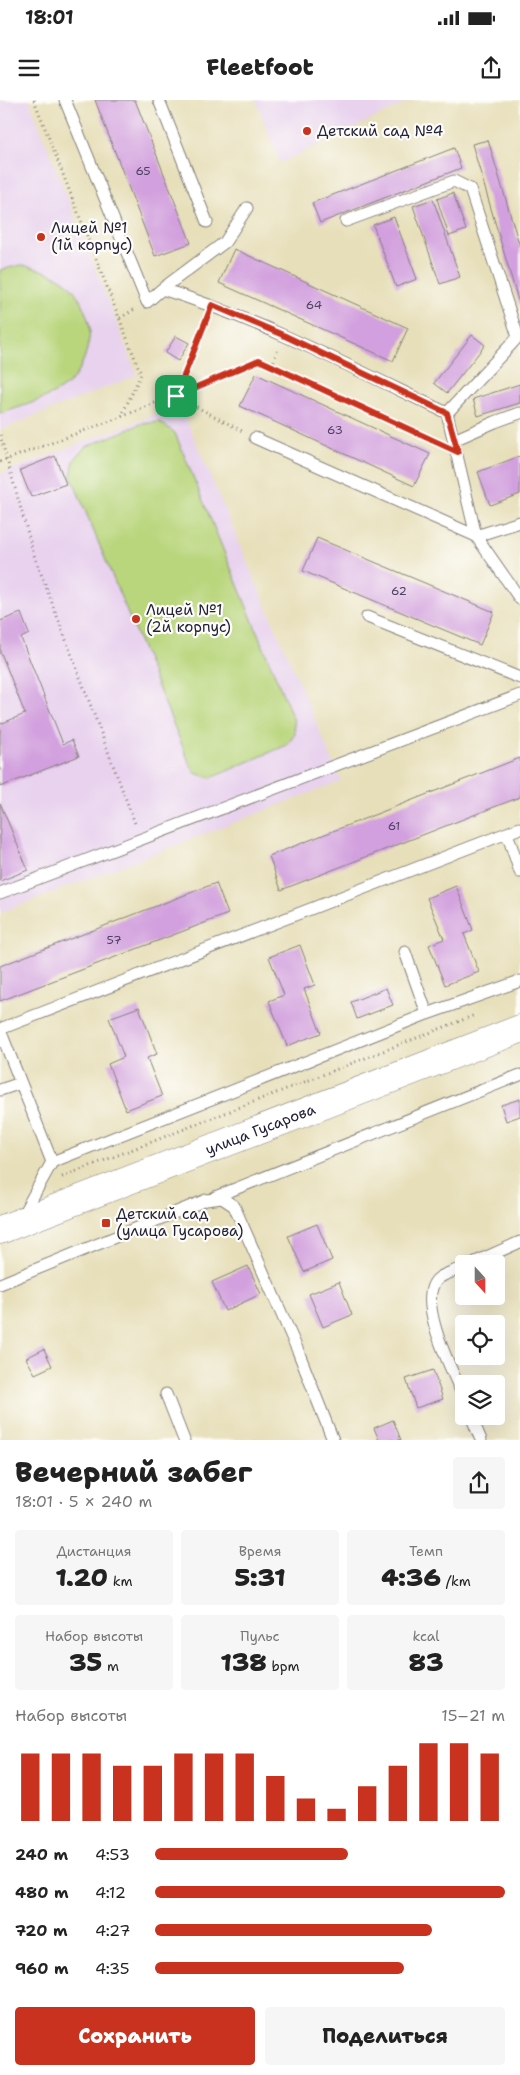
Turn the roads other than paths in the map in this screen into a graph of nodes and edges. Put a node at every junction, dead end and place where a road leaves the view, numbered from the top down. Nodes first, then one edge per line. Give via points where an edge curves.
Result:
1 (65, 100) edge
2 (159, 100) edge
3 (247, 208) dead end
4 (346, 221) dead end
5 (207, 222) dead end
6 (162, 289) junction
7 (447, 413) junction
8 (520, 413) edge
9 (256, 438) road end
10 (454, 440) junction
11 (520, 522) edge
12 (476, 536) junction
13 (520, 599) edge
14 (368, 616) dead end
15 (520, 678) edge
16 (520, 695) edge
17 (520, 828) edge
18 (507, 833) junction
19 (520, 872) edge
20 (0, 892) edge
21 (405, 952) dead end
22 (520, 981) edge
23 (427, 1014) junction
24 (520, 1029) edge
25 (0, 1030) edge
26 (520, 1074) edge
27 (21, 1082) junction
28 (0, 1090) edge
29 (52, 1162) junction
30 (206, 1200) junction
31 (10, 1227) edge
32 (520, 1242) edge
33 (492, 1255) edge
34 (455, 1271) edge
35 (0, 1284) edge
36 (455, 1376) edge
37 (166, 1394) dead end
38 (475, 1425) edge
39 (184, 1440) edge
40 (333, 1440) edge
41 (481, 1440) edge

1 - 6 lane via 146,302
2 - 5 lane
3 - 6 lane via 225,242
4 - 7 lane via 454,181 470,189 518,337
6 - 7 lane via 212,305 283,335
7 - 10 lane
8 - 10 lane
9 - 12 lane
10 - 12 lane
11 - 12 lane
12 - 13 lane
14 - 15 lane
16 - 20 lane
17 - 18 lane
18 - 19 lane
18 - 25 lane
21 - 23 lane
22 - 23 lane
23 - 29 lane
24 - 31 street, улица Гусарова
25 - 27 lane
26 - 30 lane
27 - 28 lane
27 - 29 lane
29 - 31 lane
30 - 35 lane
30 - 40 lane via 222,1198 234,1206
32 - 33 lane
34 - 36 lane via 438,1279 430,1292 431,1317
37 - 39 lane
38 - 41 lane

